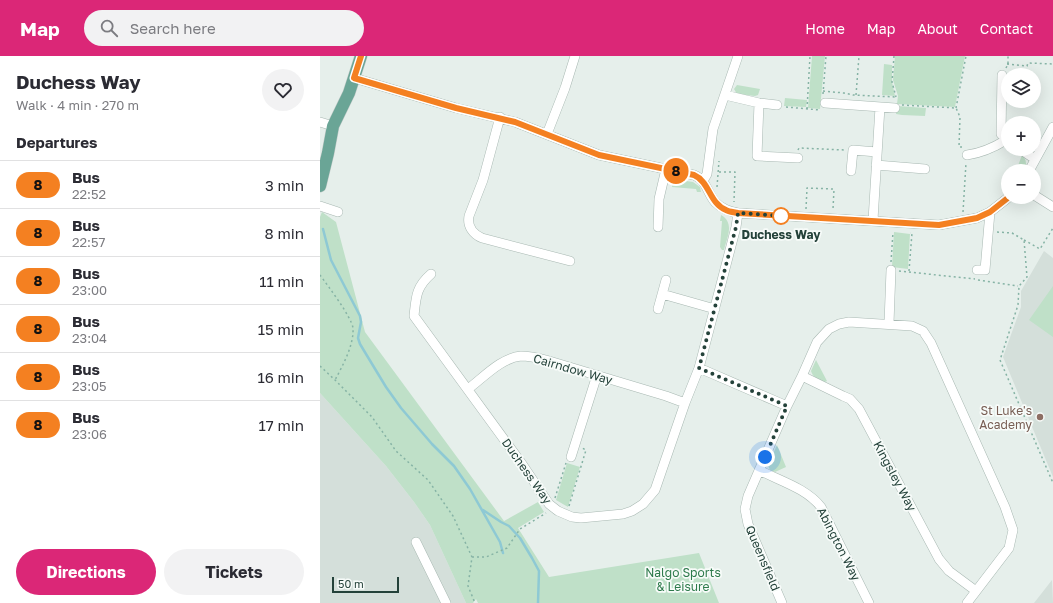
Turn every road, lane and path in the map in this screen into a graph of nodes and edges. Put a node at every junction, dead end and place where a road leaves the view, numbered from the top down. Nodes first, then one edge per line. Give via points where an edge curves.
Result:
1 (361, 56) edge
2 (575, 56) edge
3 (738, 56) edge
4 (810, 56) edge
5 (826, 56) edge
6 (859, 56) edge
7 (894, 56) edge
8 (966, 56) edge
9 (1008, 56) edge
10 (1007, 64) junction
11 (1053, 64) edge
12 (1005, 68) edge
13 (354, 78) junction
14 (823, 90) junction
15 (726, 95) junction
16 (856, 95) junction
17 (759, 103) junction
18 (825, 103) junction
19 (777, 105) joint
20 (880, 107) junction
21 (895, 108) joint
22 (956, 108) junction
23 (807, 109) junction
24 (500, 117) junction
25 (320, 122) edge
26 (333, 126) junction
27 (1053, 127) edge
28 (547, 134) junction
29 (1001, 143) edge
30 (853, 150) junction
31 (877, 152) junction
32 (967, 155) junction
33 (1030, 156) edge
34 (798, 158) joint
35 (1035, 159) junction
36 (1032, 164) edge
37 (876, 165) junction
38 (666, 169) junction
39 (925, 169) dead end
40 (851, 170) dead end
41 (718, 172) dead end
42 (704, 181) junction
43 (320, 186) edge
44 (1041, 199) edge
45 (1001, 203) edge
46 (320, 206) edge
47 (1053, 207) edge
48 (338, 212) dead end
49 (990, 212) junction
50 (736, 213) junction
51 (806, 217) junction
52 (832, 218) junction
53 (873, 220) junction
54 (893, 222) junction
55 (962, 222) junction
56 (658, 228) dead end
57 (1053, 228) edge
58 (989, 231) junction
59 (893, 232) junction
60 (899, 232) dead end
61 (905, 232) dead end
62 (1024, 240) junction
63 (570, 261) dead end
64 (891, 270) junction
65 (977, 270) dead end
66 (909, 272) junction
67 (431, 274) dead end
68 (320, 275) edge
69 (666, 280) dead end
70 (1019, 286) junction
71 (662, 294) junction
72 (658, 309) dead end
73 (715, 309) junction
74 (889, 324) junction
75 (320, 366) edge
76 (699, 368) junction
77 (596, 375) junction
78 (802, 376) junction
79 (335, 380) junction
80 (468, 389) junction
81 (685, 403) junction
82 (787, 406) junction
83 (574, 446) junction
84 (570, 457) dead end
85 (759, 470) junction
86 (1053, 483) edge
87 (567, 515) junction
88 (520, 529) dead end
89 (416, 542) dead end
90 (472, 557) junction
91 (976, 591) junction
92 (446, 603) edge
93 (475, 603) edge
94 (782, 603) edge
95 (869, 603) edge
96 (967, 603) edge

1 - 13 main road
2 - 28 street
3 - 15 street
4 - 23 path
5 - 14 path
6 - 16 path
7 - 16 path via 892,82 896,97
8 - 22 path
9 - 10 path
10 - 11 path
10 - 12 path
13 - 24 street via 456,108
13 - 26 main road
14 - 16 path
14 - 18 path via 822,102
15 - 17 street
15 - 42 street via 713,129
17 - 19 street
17 - 34 street via 757,156
18 - 20 street
18 - 23 path via 820,110
19 - 23 path
20 - 21 street
20 - 31 street
21 - 22 path via 896,105
22 - 32 path via 960,117 959,147 968,147
24 - 28 street
24 - 63 street via 483,180 469,216 470,228 482,238
25 - 26 street
26 - 43 main road
27 - 35 street
28 - 38 street via 599,155
29 - 32 street via 982,153
30 - 31 street
30 - 34 path via 799,148
30 - 40 street
31 - 37 street
32 - 55 path
33 - 35 street
35 - 36 street
37 - 39 street
37 - 53 street
38 - 42 street via 694,175
38 - 56 street
41 - 50 path via 735,172
42 - 50 street via 715,202 724,210
44 - 47 street
45 - 49 street
46 - 48 street
49 - 55 street
49 - 58 street
50 - 51 street
50 - 73 street, Duchess Way via 736,227
51 - 52 street
51 - 52 path via 807,188 814,188 834,190
52 - 53 street
53 - 54 street
54 - 55 street via 939,225
54 - 59 path
57 - 62 path via 1040,249
58 - 62 path via 1012,233
58 - 65 street via 985,270
59 - 60 path
59 - 64 path
61 - 66 path via 912,233
62 - 70 path via 1027,277
64 - 66 path
64 - 74 street
66 - 70 path
67 - 80 street, Duchess Way via 417,291 414,316
68 - 79 path via 353,326 352,340
69 - 71 street
70 - 86 path via 1018,305 1000,360
71 - 72 street
71 - 73 street
73 - 76 street, Duchess Way
74 - 78 street, Queensfield via 848,322 829,329 816,342
74 - 91 street, Queensfield via 912,326 926,335 1011,522 1012,537 1009,548
75 - 79 path
76 - 81 street, Duchess Way
76 - 82 street
77 - 80 street, Cairndow Way via 546,360 522,356 500,365
77 - 81 street, Cairndow Way
77 - 83 street
78 - 82 street, Queensfield
78 - 91 street, Kingsley Way via 850,399 859,409 940,559 949,571
79 - 90 path via 372,417 396,450 428,480 453,516
80 - 87 street, Duchess Way via 549,504
81 - 87 street, Duchess Way via 656,490 648,500 623,514 581,518
82 - 85 street, Queensfield
83 - 84 street
83 - 87 path via 586,450
85 - 94 street, Queensfield via 748,496 746,516
85 - 95 street, Abington Way via 802,491 821,507
88 - 90 path via 507,548 486,557
89 - 92 street
90 - 93 path via 468,586
91 - 96 street, Queensfield

